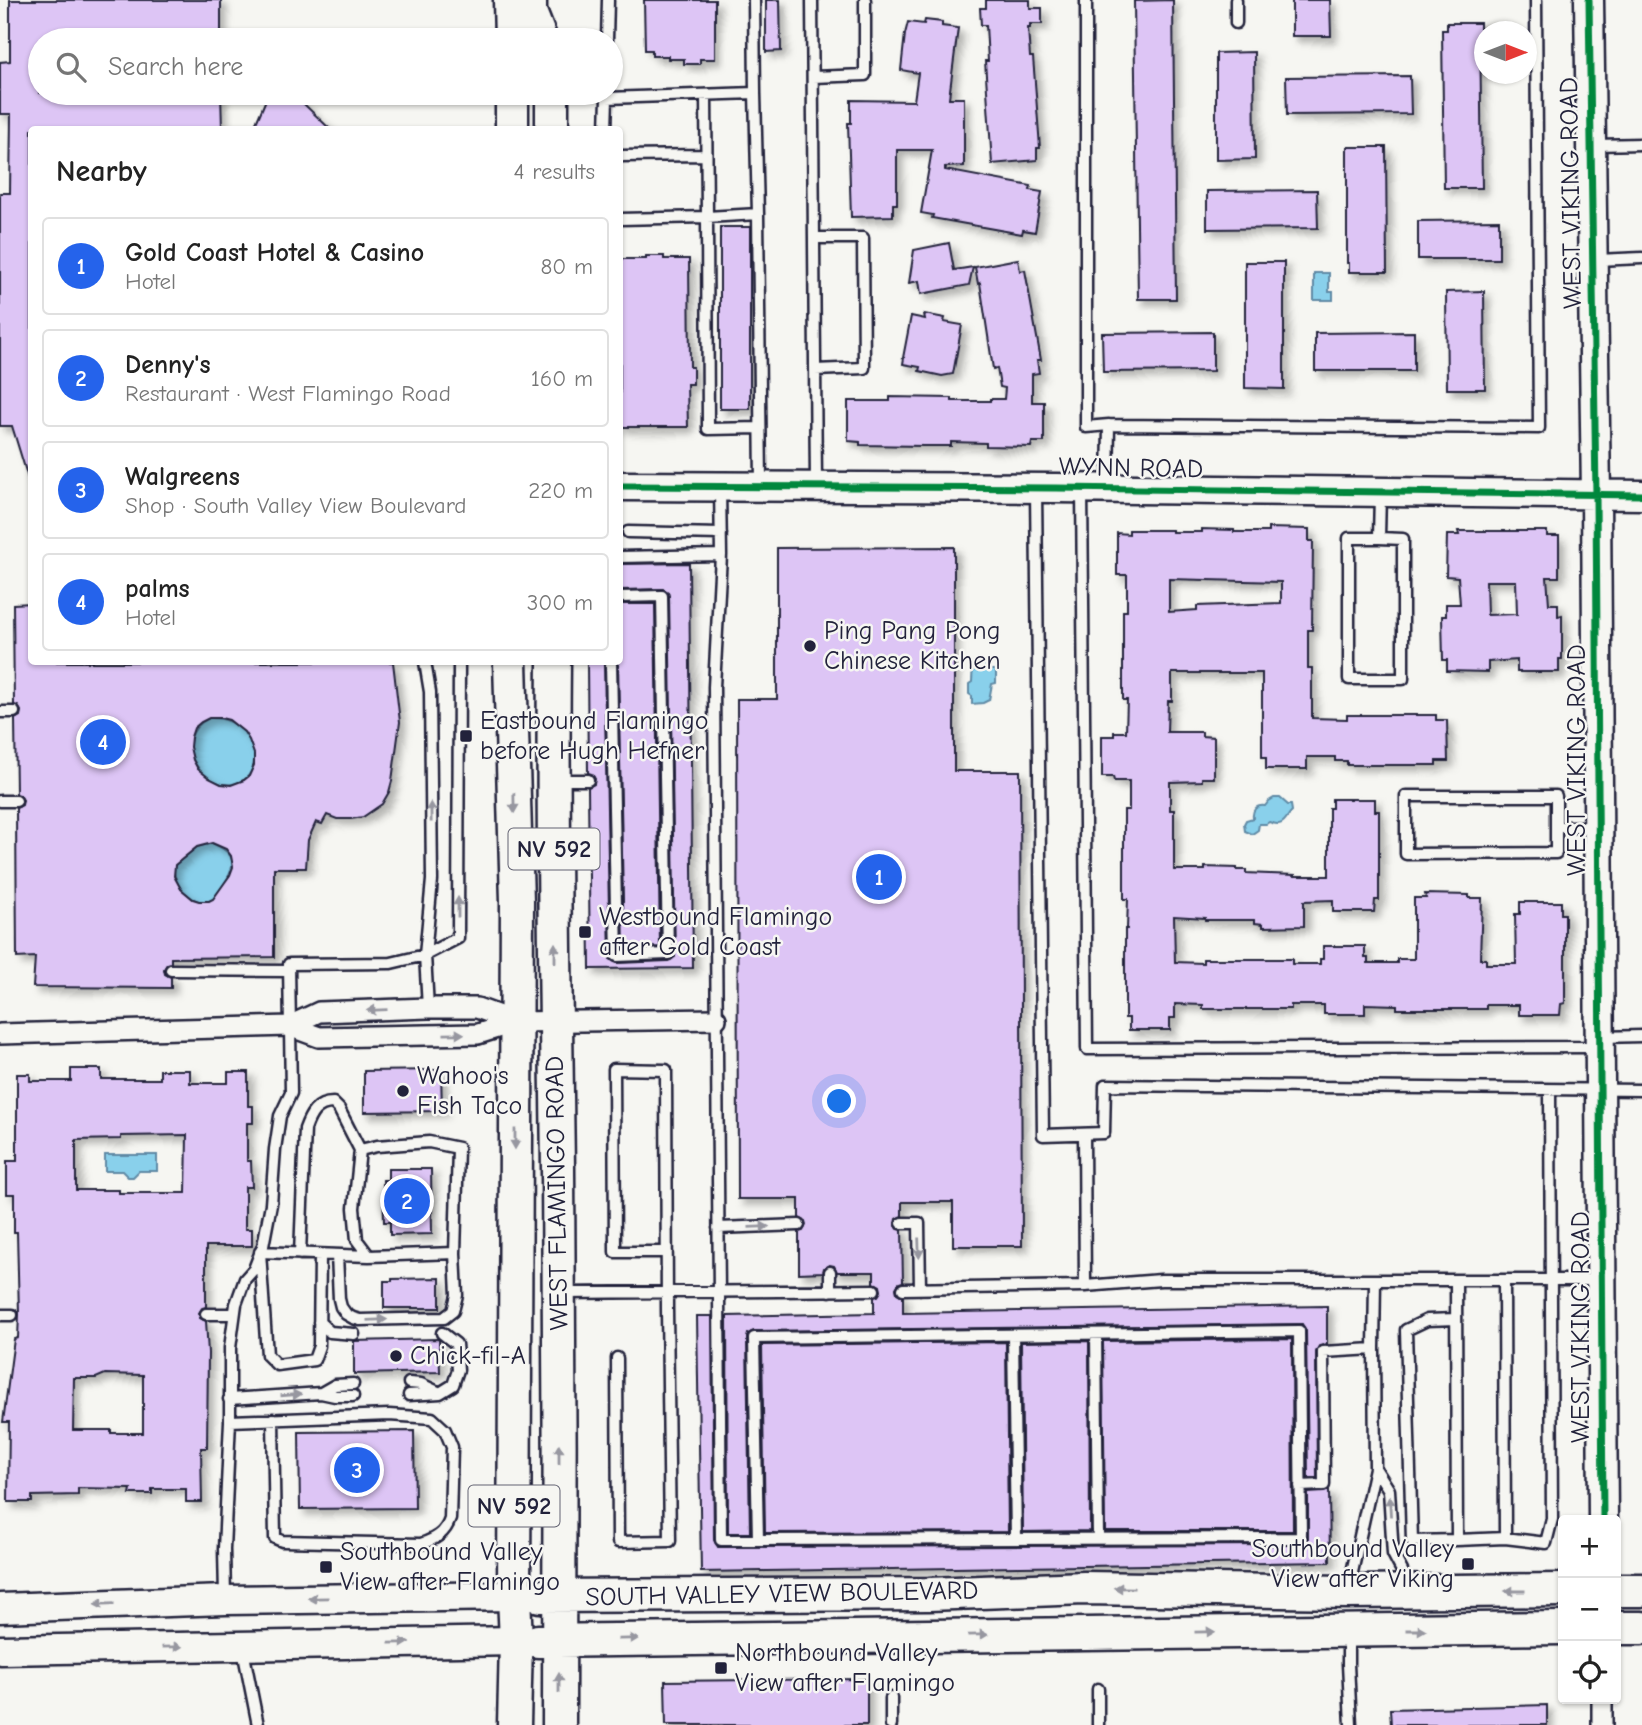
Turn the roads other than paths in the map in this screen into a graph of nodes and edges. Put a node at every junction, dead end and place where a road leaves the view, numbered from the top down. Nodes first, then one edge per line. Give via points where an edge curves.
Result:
1 (510, 0) edge
2 (530, 0) edge
3 (551, 0) edge
4 (608, 0) edge
5 (754, 0) edge
6 (812, 0) edge
7 (865, 0) edge
8 (1086, 0) edge
9 (1236, 0) edge
10 (1535, 0) edge
11 (1589, 0) edge
12 (1236, 23) dead end
13 (511, 28) edge
14 (536, 28) edge
15 (552, 28) edge
16 (607, 28) edge
17 (813, 77) junction
18 (755, 93) junction
19 (623, 95) edge
20 (706, 95) junction
21 (512, 105) edge
22 (552, 105) edge
23 (607, 105) edge
24 (512, 126) edge
25 (552, 126) edge
26 (607, 126) edge
27 (1642, 144) edge
28 (1591, 145) junction
29 (706, 155) junction
30 (623, 156) edge
31 (758, 214) junction
32 (707, 217) junction
33 (623, 219) edge
34 (814, 238) junction
35 (1642, 258) edge
36 (1592, 260) junction
37 (815, 370) junction
38 (1109, 425) junction
39 (760, 428) junction
40 (623, 486) edge
41 (720, 487) junction
42 (761, 487) junction
43 (816, 487) junction
44 (1036, 488) junction
45 (1095, 489) junction
46 (1380, 492) junction
47 (1596, 495) junction
48 (1642, 495) edge
49 (628, 532) dead end
50 (721, 534) junction
51 (1379, 538) junction
52 (721, 555) junction
53 (623, 556) edge
54 (623, 597) edge
55 (426, 665) edge
56 (459, 665) edge
57 (510, 665) edge
58 (554, 665) edge
59 (611, 665) edge
60 (0, 712) edge
61 (15, 712) dead end
62 (554, 780) junction
63 (588, 780) dead end
64 (0, 801) edge
65 (16, 801) dead end
66 (1556, 827) junction
67 (1598, 827) junction
68 (425, 956) junction
69 (171, 970) dead end
70 (289, 971) junction
71 (428, 1009) junction
72 (716, 1019) junction
73 (555, 1021) junction
74 (516, 1022) junction
75 (289, 1026) junction
76 (0, 1034) edge
77 (1642, 1037) edge
78 (1600, 1042) junction
79 (1550, 1090) junction
80 (1600, 1090) junction
81 (1642, 1090) edge
82 (1084, 1134) junction
83 (360, 1150) junction
84 (902, 1223) dead end
85 (799, 1225) dead end
86 (718, 1228) junction
87 (260, 1252) junction
88 (667, 1252) junction
89 (455, 1253) junction
90 (300, 1254) junction
91 (320, 1255) junction
92 (337, 1255) junction
93 (369, 1256) junction
94 (830, 1272) dead end
95 (1375, 1280) junction
96 (1456, 1280) junction
97 (1504, 1280) junction
98 (1551, 1280) junction
99 (1601, 1280) junction
100 (1085, 1286) junction
101 (903, 1289) dead end
102 (920, 1289) junction
103 (874, 1290) dead end
104 (667, 1291) junction
105 (719, 1291) junction
106 (830, 1291) junction
107 (558, 1293) junction
108 (206, 1314) dead end
109 (234, 1314) junction
110 (0, 1315) edge
111 (12, 1315) dead end
112 (1456, 1319) junction
113 (319, 1322) junction
114 (442, 1333) dead end
115 (354, 1334) dead end
116 (1096, 1334) junction
117 (1013, 1335) junction
118 (1374, 1349) junction
119 (617, 1358) dead end
120 (409, 1383) dead end
121 (353, 1384) dead end
122 (321, 1393) junction
123 (440, 1393) junction
124 (409, 1395) dead end
125 (353, 1396) dead end
126 (229, 1399) junction
127 (273, 1419) junction
128 (230, 1421) junction
129 (1375, 1468) junction
130 (1300, 1486) junction
131 (1603, 1515) edge
132 (1505, 1538) junction
133 (1016, 1539) junction
134 (1098, 1539) junction
135 (1457, 1539) junction
136 (758, 1540) junction
137 (1558, 1590) edge
138 (1621, 1590) edge
139 (1642, 1590) edge
140 (1412, 1591) junction
141 (1348, 1592) junction
142 (514, 1596) junction
143 (560, 1596) junction
144 (225, 1600) junction
145 (0, 1608) edge
146 (1621, 1628) edge
147 (1642, 1628) edge
148 (1558, 1629) edge
149 (1348, 1630) junction
150 (559, 1640) junction
151 (516, 1641) junction
152 (242, 1646) junction
153 (0, 1650) edge
154 (1098, 1689) dead end
155 (891, 1699) dead end
156 (1602, 1704) edge
157 (258, 1725) edge
158 (514, 1725) edge
159 (559, 1725) edge
160 (891, 1725) edge
161 (1098, 1725) edge
162 (1351, 1725) edge
163 (1602, 1725) edge

1 - 13 main road
2 - 14 main road
3 - 15 main road
4 - 16 lane
5 - 18 lane
6 - 17 lane
7 - 17 lane via 865,75
8 - 38 lane via 1086,427
9 - 12 lane
10 - 38 lane via 1539,428
11 - 28 street, WEST VIKING ROAD
17 - 34 lane
18 - 20 lane
18 - 31 lane
19 - 20 lane
20 - 29 lane
21 - 24 main road
22 - 25 main road
23 - 26 lane
27 - 28 lane
28 - 36 street, WEST VIKING ROAD
29 - 30 lane
29 - 32 lane
31 - 32 lane
31 - 39 lane
32 - 33 lane
32 - 39 lane via 708,429
34 - 37 lane
34 - 37 lane via 863,239 864,356 864,368
35 - 36 lane
36 - 47 street, WEST VIKING ROAD
37 - 43 lane
38 - 45 lane
39 - 42 lane
40 - 41 street, WYNN ROAD
41 - 42 street, WYNN ROAD
41 - 50 lane
42 - 43 street, WYNN ROAD
43 - 44 street, WYNN ROAD
44 - 45 street, WYNN ROAD
44 - 82 lane via 1043,1135
45 - 46 street, WYNN ROAD
45 - 78 lane via 1087,1049
46 - 47 street, WYNN ROAD
46 - 51 lane
47 - 48 street, WYNN ROAD
47 - 67 street, WEST VIKING ROAD
49 - 50 lane
50 - 52 lane
51 - 51 lane via 1349,538 1349,679 1403,679 1403,539
52 - 53 lane
52 - 72 lane via 714,687
54 - 59 lane via 662,596 668,954 617,956
68 -> 55 lane via 432,880 430,692
68 -> 56 lane via 458,938
57 -> 74 main road, WEST FLAMINGO ROAD / NV 592
58 - 62 main road, WEST FLAMINGO ROAD / NV 592
60 - 61 lane
62 - 63 lane
73 -> 62 main road, WEST FLAMINGO ROAD / NV 592
64 - 65 lane
66 - 66 lane via 1556,796 1406,796 1406,854 1556,853
66 - 67 lane
67 - 78 street, WEST VIKING ROAD
68 - 70 lane via 391,963 289,964
68 - 71 lane
69 - 70 lane
70 - 75 lane
71 - 74 street via 477,1007
71 -> 75 street via 318,1012
72 - 73 street
72 - 86 lane
73 - 74 street
73 - 107 main road, WEST FLAMINGO ROAD / NV 592
75 -> 74 street via 319,1037 478,1034
74 -> 142 main road, WEST FLAMINGO ROAD / NV 592
75 - 76 street
75 - 87 lane via 291,1093 280,1116 271,1204
77 - 78 lane
78 - 80 street, WEST VIKING ROAD
79 - 80 lane
79 - 82 lane via 1105,1085 1104,1133
79 - 98 lane
80 - 81 lane
80 - 99 street, WEST VIKING ROAD
82 - 100 lane
83 - 89 lane via 429,1142 457,1148
83 - 90 lane via 339,1109 333,1103 318,1106 305,1129
83 - 93 lane via 354,1208 358,1240
84 -> 102 lane via 919,1223
86 -> 85 lane
86 - 105 lane
87 - 90 lane
87 - 109 lane
87 - 113 lane via 267,1355 278,1364 314,1360
88 - 88 lane via 615,1252 614,1069 666,1070
88 - 104 lane
92 -> 89 lane via 341,1307 360,1320 444,1318 453,1311 457,1295
89 - 93 lane
90 - 91 lane
91 - 92 lane
91 - 113 lane
92 - 93 lane
94 - 106 lane
95 - 96 lane
95 - 100 lane via 1161,1280
95 - 118 lane
96 - 97 lane
96 - 112 lane
97 - 98 lane
97 - 132 lane
98 - 99 lane
98 - 132 lane via 1552,1519 1546,1543
99 - 131 street, WEST VIKING ROAD
100 - 102 lane
101 - 102 lane
103 - 106 lane
104 - 105 lane
104 - 107 lane
104 - 119 lane via 670,1541 618,1542
105 - 106 lane
105 - 136 lane via 721,1540
143 -> 107 main road, WEST FLAMINGO ROAD / NV 592
108 - 109 lane
109 - 126 lane
110 - 111 lane
112 - 135 lane
112 - 135 lane via 1427,1320 1406,1330 1412,1541
113 - 115 lane via 331,1332
114 - 123 lane via 456,1344 458,1370 453,1385
116 - 117 lane
116 - 130 lane via 1299,1331
116 - 134 lane
117 - 133 lane
117 - 136 lane via 754,1338
118 - 129 lane
118 - 130 lane via 1323,1352 1324,1485
120 - 123 lane
121 - 122 lane via 335,1385
122 - 125 lane
126 -> 122 lane
123 - 124 lane
126 - 128 lane
127 - 127 lane via 432,1418 445,1430 452,1447 448,1526 438,1538 421,1544 275,1538
127 - 128 lane
128 - 144 lane
140 -> 129 lane via 1393,1554 1389,1490
129 - 141 lane
130 - 134 lane via 1301,1538
132 - 135 lane
133 - 134 lane
133 - 136 lane
137 -> 140 main road, SOUTH VALLEY VIEW BOULEVARD
138 - 139 main road
140 - 141 main road, SOUTH VALLEY VIEW BOULEVARD
141 -> 143 main road, SOUTH VALLEY VIEW BOULEVARD via 1084,1588 940,1594
141 - 149 main road
142 - 143 main road, SOUTH VALLEY VIEW BOULEVARD
142 -> 144 street, SOUTH VALLEY VIEW BOULEVARD
142 - 151 main road, WEST FLAMINGO ROAD / NV 592
143 - 150 main road, WEST FLAMINGO ROAD / NV 592
144 -> 145 street, SOUTH VALLEY VIEW BOULEVARD
146 - 147 main road
149 -> 148 main road, SOUTH VALLEY VIEW BOULEVARD
150 -> 149 main road, SOUTH VALLEY VIEW BOULEVARD
149 - 162 lane
150 - 151 main road, SOUTH VALLEY VIEW BOULEVARD
159 -> 150 main road, WEST FLAMINGO ROAD / NV 592
152 -> 151 street, SOUTH VALLEY VIEW BOULEVARD
151 - 158 main road, WEST FLAMINGO ROAD / NV 592
153 -> 152 street, SOUTH VALLEY VIEW BOULEVARD
152 - 157 lane
154 - 161 lane
155 - 160 lane
156 - 163 street

